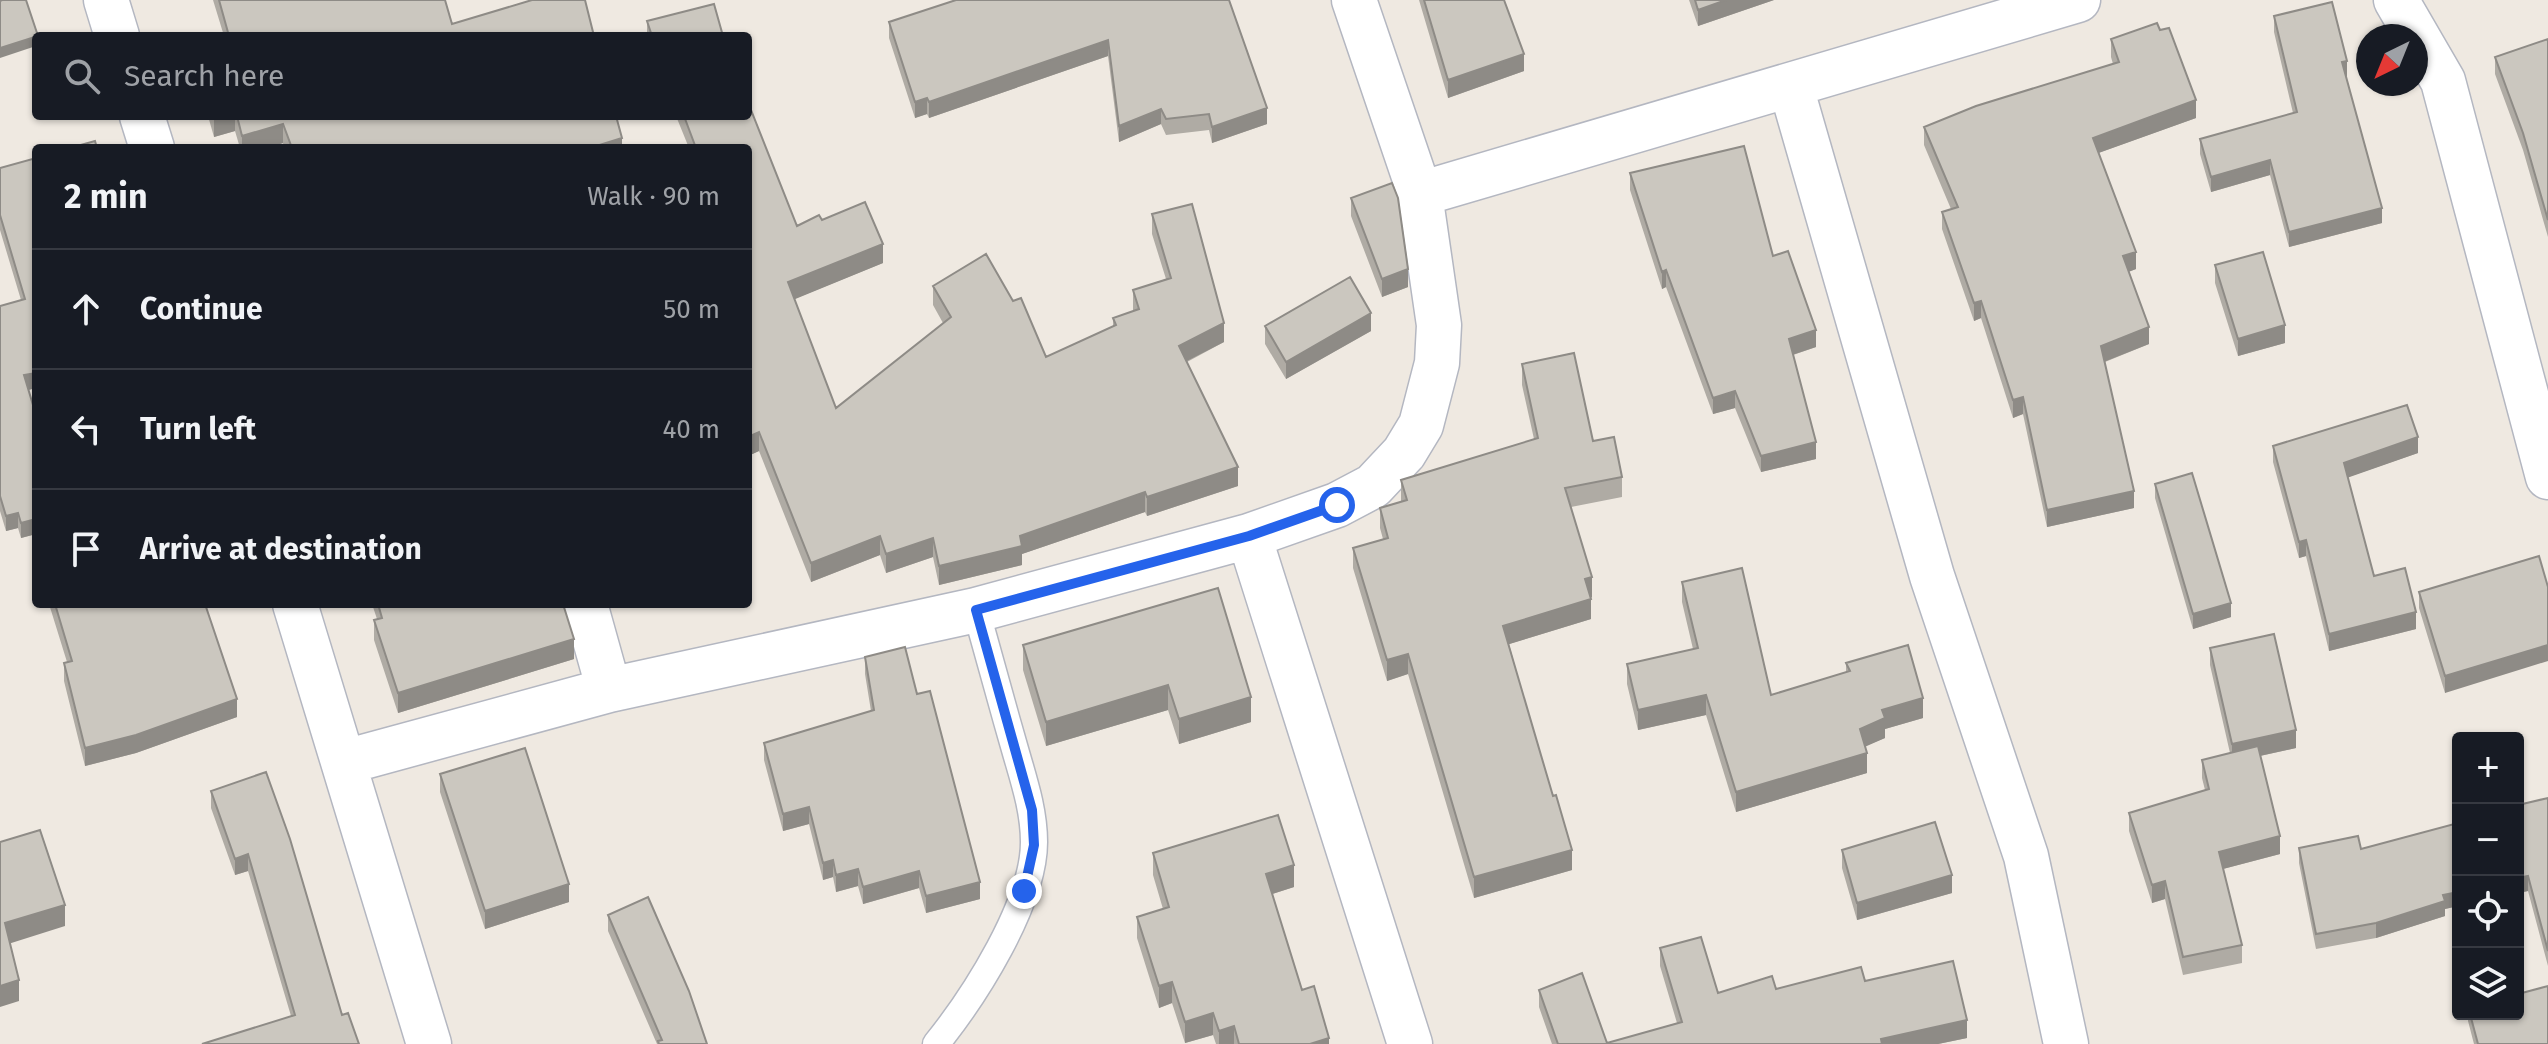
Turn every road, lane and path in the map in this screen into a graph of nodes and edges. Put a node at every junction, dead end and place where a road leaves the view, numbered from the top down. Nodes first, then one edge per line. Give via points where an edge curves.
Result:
1 (106, 0) edge
2 (1354, 0) edge
3 (2078, 0) edge
4 (2396, 0) edge
5 (116, 32) edge
6 (1791, 87) junction
7 (143, 120) edge
8 (151, 144) edge
9 (1420, 194) junction
10 (2548, 477) edge
11 (1249, 536) junction
12 (296, 608) edge
13 (586, 608) edge
14 (976, 610) junction
15 (609, 690) junction
16 (345, 762) junction
17 (429, 1044) edge
18 (936, 1044) edge
19 (1410, 1044) edge
20 (2066, 1044) edge

1 - 5 street
2 - 9 street
3 - 6 street
4 - 10 street via 2443,81
6 - 9 street
6 - 20 street via 1932,576 2026,856
7 - 8 street
9 - 11 street via 1439,325 1437,363 1421,425 1373,486 1337,505
11 - 14 street
11 - 19 street
12 - 16 street
13 - 15 street
14 - 15 street
14 - 18 lane via 1032,810 1034,845 1024,891 1003,936
15 - 16 street
16 - 17 street

